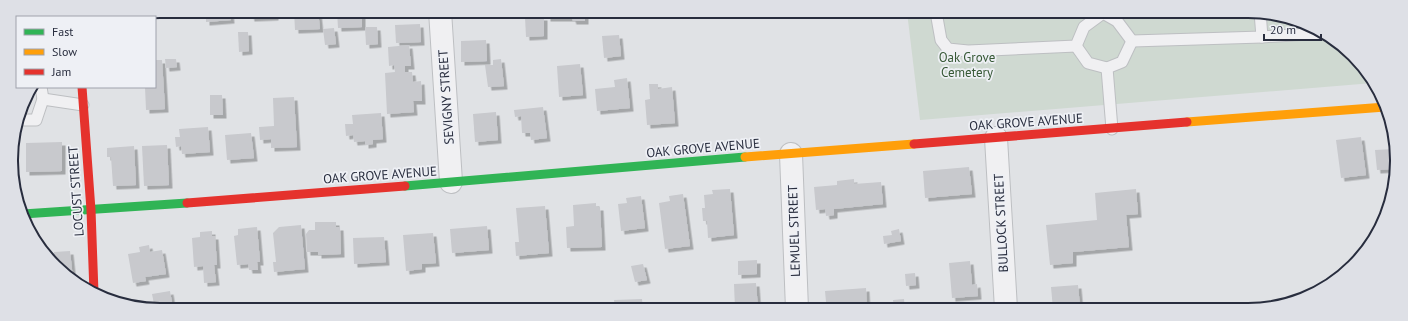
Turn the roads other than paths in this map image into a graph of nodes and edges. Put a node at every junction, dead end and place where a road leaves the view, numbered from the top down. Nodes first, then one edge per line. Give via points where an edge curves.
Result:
1 (440, 18) edge
2 (937, 18) edge
3 (1095, 18) edge
4 (1112, 18) edge
5 (1261, 18) edge
6 (1312, 34) edge
7 (1262, 37) junction
8 (1132, 41) junction
9 (1076, 46) junction
10 (1107, 68) junction
11 (41, 88) edge
12 (82, 88) edge
13 (43, 99) junction
14 (83, 105) junction
15 (1379, 107) edge
16 (24, 120) edge
17 (1112, 129) junction
18 (996, 138) junction
19 (791, 154) junction
20 (451, 182) junction
21 (91, 210) junction
22 (29, 214) edge
23 (94, 286) edge
24 (797, 303) edge
25 (1006, 303) edge

1 - 20 street, SEVIGNY STREET
2 - 9 lane via 941,40 948,49 968,52
3 - 9 lane via 1084,27
4 - 8 lane
5 - 7 lane
6 - 7 lane
7 - 8 lane
8 - 10 lane via 1122,62
9 - 10 lane via 1088,63
10 - 17 lane
11 - 13 lane
12 - 14 street, LOCUST STREET
13 - 14 lane
13 - 16 lane via 36,120
14 - 21 street, LOCUST STREET
15 - 17 street, OAK GROVE AVENUE
17 - 18 street, OAK GROVE AVENUE
18 - 19 street, OAK GROVE AVENUE
18 - 25 street, BULLOCK STREET
19 - 20 street, OAK GROVE AVENUE
19 - 24 street, LEMUEL STREET
20 - 21 street, OAK GROVE AVENUE
21 - 22 street, OAK GROVE AVENUE
21 - 23 street, LOCUST STREET

